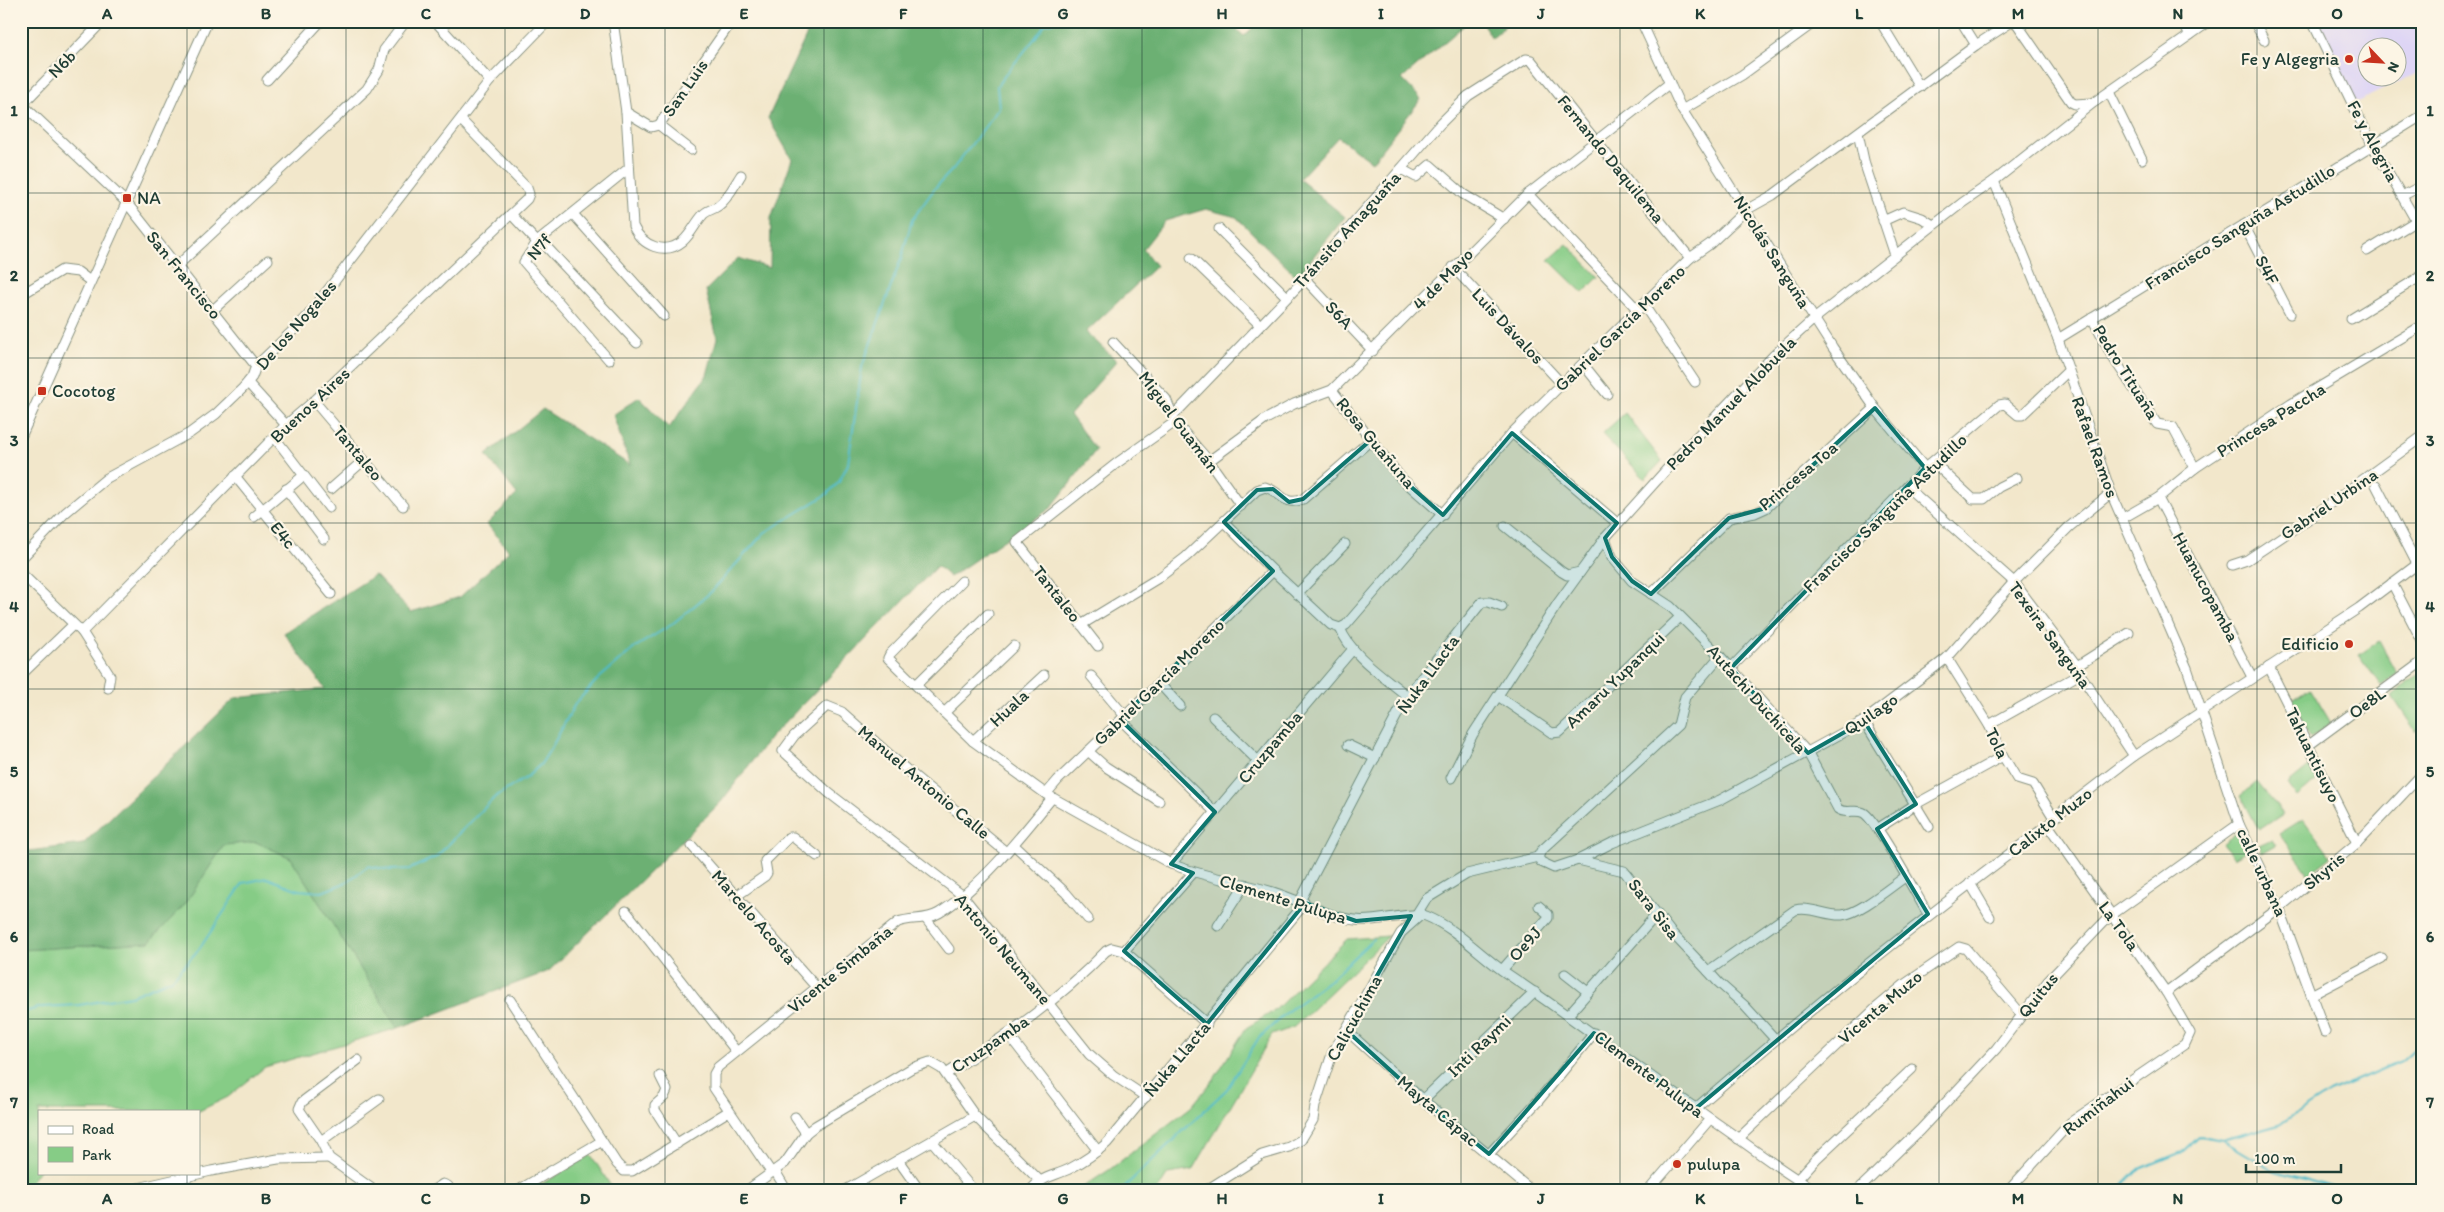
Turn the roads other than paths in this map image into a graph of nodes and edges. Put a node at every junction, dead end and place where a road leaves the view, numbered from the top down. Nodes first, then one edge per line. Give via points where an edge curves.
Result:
1 (103, 21) edge
2 (208, 21) edge
3 (321, 21) edge
4 (406, 21) edge
5 (435, 21) edge
6 (548, 21) edge
7 (613, 21) edge
8 (732, 21) edge
9 (1642, 21) edge
10 (1816, 21) edge
11 (1961, 21) edge
12 (2014, 21) edge
13 (2181, 21) edge
14 (2210, 21) edge
15 (2254, 21) edge
16 (2312, 21) edge
17 (1881, 23) dead end
18 (2190, 35) junction
19 (2264, 40) dead end
20 (1976, 45) junction
21 (1531, 60) joint
22 (267, 80) dead end
23 (490, 81) junction
24 (1670, 83) junction
25 (1920, 87) junction
26 (2109, 92) junction
27 (2093, 103) junction
28 (22, 106) edge
29 (1682, 110) junction
30 (626, 112) junction
31 (2423, 115) edge
32 (461, 120) junction
33 (659, 125) junction
34 (1858, 133) junction
35 (1597, 142) junction
36 (2373, 146) junction
37 (691, 150) dead end
38 (2142, 160) dead end
39 (629, 168) junction
40 (1401, 169) junction
41 (741, 174) dead end
42 (1994, 181) junction
43 (2423, 184) edge
44 (1528, 194) junction
45 (2402, 196) junction
46 (126, 202) junction
47 (1746, 210) junction
48 (511, 214) junction
49 (573, 214) junction
50 (1504, 219) junction
51 (1883, 221) junction
52 (2416, 221) junction
53 (1933, 225) junction
54 (2244, 225) junction
55 (1219, 229) dead end
56 (2423, 233) edge
57 (539, 241) junction
58 (2367, 251) dead end
59 (1894, 255) junction
60 (1191, 258) dead end
61 (1690, 258) junction
62 (268, 260) dead end
63 (177, 266) junction
64 (1453, 267) junction
65 (2423, 275) edge
66 (1305, 279) junction
67 (90, 281) junction
68 (21, 295) edge
69 (1287, 297) junction
70 (1640, 307) junction
71 (213, 310) junction
72 (2290, 314) dead end
73 (664, 316) dead end
74 (1814, 318) junction
75 (2092, 318) junction
76 (2351, 319) dead end
77 (1260, 325) junction
78 (2423, 326) edge
79 (2058, 339) junction
80 (1113, 342) dead end
81 (637, 343) dead end
82 (1373, 351) junction
83 (609, 360) dead end
84 (1583, 364) junction
85 (256, 366) junction
86 (2068, 371) junction
87 (1695, 382) dead end
88 (248, 383) junction
89 (1562, 384) junction
90 (1332, 390) junction
91 (1607, 394) dead end
92 (314, 401) junction
93 (1875, 408) junction
94 (1174, 419) junction
95 (286, 425) junction
96 (1512, 433) junction
97 (2423, 436) edge
98 (21, 437) edge
99 (275, 438) junction
100 (1372, 439) junction
101 (364, 460) junction
102 (1209, 461) junction
103 (1933, 462) junction
104 (1925, 468) junction
105 (2195, 468) junction
106 (235, 476) junction
107 (303, 476) junction
108 (2017, 478) dead end
109 (2376, 484) dead end
110 (1907, 486) junction
111 (286, 489) junction
112 (331, 489) dead end
113 (2111, 493) junction
114 (2158, 498) junction
115 (403, 506) dead end
116 (1241, 506) junction
117 (329, 508) dead end
118 (262, 510) junction
119 (1442, 515) junction
120 (254, 517) dead end
121 (2123, 518) junction
122 (1224, 522) junction
123 (1617, 523) junction
124 (1505, 526) dead end
125 (1606, 538) junction
126 (324, 539) dead end
127 (1017, 542) joint
128 (1345, 544) dead end
129 (21, 559) edge
130 (2420, 562) edge
131 (2232, 565) dead end
132 (1272, 571) junction
133 (1580, 572) junction
134 (21, 573) edge
135 (962, 581) dead end
136 (2014, 582) junction
137 (2392, 583) junction
138 (331, 594) dead end
139 (1297, 594) junction
140 (1651, 594) junction
141 (1502, 607) dead end
142 (988, 614) dead end
143 (1680, 617) junction
144 (73, 624) junction
145 (1081, 625) junction
146 (1340, 628) junction
147 (82, 632) junction
148 (2129, 633) dead end
149 (2423, 643) edge
150 (1014, 646) dead end
151 (1098, 646) dead end
152 (1354, 649) junction
153 (1720, 656) junction
154 (1947, 658) junction
155 (2423, 661) edge
156 (2269, 667) junction
157 (1731, 668) junction
158 (2079, 670) junction
159 (21, 675) edge
160 (1044, 675) dead end
161 (1091, 676) dead end
162 (2252, 677) junction
163 (1159, 683) junction
164 (916, 685) junction
165 (108, 688) dead end
166 (1407, 696) junction
167 (1498, 696) junction
168 (1180, 706) dead end
169 (2201, 712) junction
170 (944, 713) junction
171 (1124, 715) junction
172 (1213, 716) dead end
173 (1864, 721) junction
174 (1988, 725) junction
175 (973, 741) junction
176 (2309, 744) junction
177 (1348, 745) dead end
178 (783, 750) joint
179 (1088, 751) junction
180 (1808, 753) junction
181 (2003, 756) junction
182 (2134, 756) junction
183 (1375, 758) junction
184 (1258, 761) junction
185 (2423, 773) edge
186 (1451, 778) dead end
187 (1049, 796) junction
188 (1159, 801) dead end
189 (1916, 804) junction
190 (1215, 812) junction
191 (2051, 822) junction
192 (2239, 824) junction
193 (1929, 826) dead end
194 (1877, 829) junction
195 (2357, 843) junction
196 (1014, 844) junction
197 (692, 846) dead end
198 (1006, 852) junction
199 (816, 856) dead end
200 (1538, 856) junction
201 (1578, 860) junction
202 (1171, 864) junction
203 (1193, 873) junction
204 (1905, 877) junction
205 (1970, 883) junction
206 (1244, 884) junction
207 (962, 895) junction
208 (735, 898) junction
209 (1302, 902) junction
210 (1539, 906) dead end
211 (2279, 908) junction
212 (626, 911) dead end
213 (1657, 914) junction
214 (1928, 914) junction
215 (1418, 915) junction
216 (2110, 916) junction
217 (1990, 917) dead end
218 (926, 919) junction
219 (1088, 919) dead end
220 (1218, 926) dead end
221 (948, 949) dead end
222 (1124, 951) junction
223 (2382, 958) dead end
224 (1502, 970) junction
225 (1708, 971) junction
226 (1565, 974) dead end
227 (817, 988) junction
228 (1535, 992) junction
229 (1588, 992) junction
230 (2166, 992) junction
231 (2311, 995) junction
232 (510, 1000) dead end
233 (1049, 1004) junction
234 (2022, 1014) junction
235 (1568, 1015) junction
236 (1207, 1024) junction
237 (2189, 1028) joint
238 (1346, 1030) junction
239 (2326, 1032) dead end
240 (1594, 1033) junction
241 (1008, 1034) junction
242 (1775, 1039) junction
243 (736, 1051) junction
244 (358, 1060) dead end
245 (1912, 1069) dead end
246 (946, 1074) junction
247 (660, 1076) dead end
248 (1146, 1097) junction
249 (380, 1099) dead end
250 (1423, 1100) junction
251 (1695, 1109) junction
252 (729, 1111) junction
253 (975, 1116) junction
254 (795, 1117) dead end
255 (1710, 1119) junction
256 (806, 1133) junction
257 (1738, 1139) junction
258 (932, 1140) junction
259 (321, 1141) junction
260 (602, 1141) junction
261 (677, 1144) junction
262 (1098, 1151) junction
263 (1489, 1154) junction
264 (330, 1158) junction
265 (898, 1160) junction
266 (773, 1171) junction
267 (1039, 1180) junction
268 (1797, 1180) junction
269 (849, 1190) edge
270 (1529, 1190) edge
271 (125, 1191) edge
272 (375, 1191) edge
273 (432, 1191) edge
274 (450, 1191) edge
275 (517, 1191) edge
276 (746, 1191) edge
277 (787, 1191) edge
278 (920, 1191) edge
279 (974, 1191) edge
280 (1030, 1191) edge
281 (1205, 1191) edge
282 (1648, 1191) edge
283 (1816, 1191) edge
284 (1857, 1191) edge
285 (2008, 1191) edge

1 - 28 street, N6b
2 - 46 street
3 - 22 street
4 - 63 street via 384,50 379,70 367,89
5 - 23 street
6 - 23 street, De los Nogales
7 - 30 street
8 - 33 street, San Luis
9 - 24 street, Nicolás Sanguña
10 - 29 street via 1742,75
11 - 20 street
12 - 20 street, Gabriel García Moreno
12 - 27 street, Gabriel García Moreno via 2070,102
13 - 18 street
14 - 18 street
15 - 19 street
16 - 36 street, Fe y Alegria
17 - 25 street
18 - 26 street
20 - 25 street, Gabriel García Moreno
21 - 35 street, Fernando Daquilema
21 - 40 street, Tránsito Amaguaña via 1526,59 1468,96
23 - 32 street, De los Nogales
24 - 29 street, Nicolás Sanguña
24 - 35 street, 4 de Mayo
25 - 34 street, Gabriel García Moreno
26 - 27 street
26 - 38 street
27 - 42 street, Pedro Manuel Alobuela
28 - 46 street, San Francisco
29 - 47 street, Nicolás Sanguña
30 - 33 street, San Luis via 651,128
30 - 39 street
31 - 36 street, Francisco Sanguña Astudillo
32 - 48 street, Buenos Aires via 528,188 528,196
32 - 85 street, De los Nogales via 306,318
33 - 37 street
34 - 47 street, Gabriel García Moreno via 1773,195
34 - 51 street
35 - 44 street, 4 de Mayo
35 - 61 street, Fernando Daquilema
36 - 45 street, Fe y Alegria
36 - 54 street, Francisco Sanguña Astudillo
39 - 41 street via 633,226 637,235 645,243 666,249 683,241 701,216 720,204
39 - 49 street, N7f
40 - 50 street via 1418,177 1430,165 1463,194
40 - 66 street, Tránsito Amaguaña
42 - 53 street, Pedro Manuel Alobuela
42 - 79 street, Rafael Ramos
43 - 45 street
44 - 50 street, 4 de Mayo
44 - 70 street
45 - 52 street, Fe y Alegria
46 - 63 street, San Francisco
46 - 67 street
47 - 61 street, Gabriel García Moreno
47 - 74 street, Nicolás Sanguña
48 - 57 street
48 - 92 street, Buenos Aires
49 - 57 street, N7f
49 - 73 street
50 - 64 street, 4 de Mayo
51 - 53 street via 1903,212
51 - 59 street
52 - 56 street, Fe y Alegria
52 - 58 street
53 - 59 street, Pedro Manuel Alobuela
54 - 72 street, S4F
54 - 75 street, Francisco Sanguña Astudillo
55 - 69 street
57 - 81 street
57 - 83 street, N7f via 524,260 526,267
59 - 74 street, Pedro Manuel Alobuela
60 - 77 street
61 - 70 street, Gabriel García Moreno
62 - 71 street
63 - 71 street, San Francisco
64 - 82 street, 4 de Mayo
64 - 89 street, Luis Dávalos
65 - 76 street
66 - 69 street, Tránsito Amaguaña
66 - 82 street, S6A
67 - 68 street via 78,272 62,270
67 - 98 street
69 - 77 street, Tránsito Amaguaña
70 - 84 street, Gabriel García Moreno
70 - 87 street
71 - 85 street, San Francisco
74 - 93 street, Nicolás Sanguña
74 - 123 street, Pedro Manuel Alobuela via 1774,355
75 - 79 street, Francisco Sanguña Astudillo
75 - 105 street, Pedro Tituaña via 2112,356 2157,424 2173,427
77 - 94 street, Tránsito Amaguaña
78 - 105 street, Princesa Paccha via 2291,404
79 - 86 street, Rafael Ramos
80 - 94 street, Miguel Guamán via 1166,399
82 - 90 street, 4 de Mayo
84 - 89 street, Gabriel García Moreno
84 - 91 street
85 - 88 street, De los Nogales
86 - 103 street, Francisco Sanguña Astudillo via 2025,414 2018,415 2004,404 1998,405
86 - 113 street, Rafael Ramos
88 - 95 street
88 - 129 street, De los Nogales via 216,414 190,433 107,478 65,513
89 - 96 street, Gabriel García Moreno
90 - 100 street, Rosa Guañuna
90 - 102 street, 4 de Mayo via 1266,419
92 - 95 street, Buenos Aires
92 - 101 street, Tantaleo
93 - 104 street, Nicolás Sanguña
93 - 140 street, Princesa Toa via 1766,508 1729,518
94 - 102 street, Miguel Guamán
94 - 127 street, Tránsito Amaguaña
95 - 99 street, Buenos Aires
96 - 119 street, Gabriel García Moreno
96 - 123 street
97 - 131 street, Gabriel Urbina via 2313,516 2247,560
99 - 106 street, Buenos Aires
99 - 107 street
100 - 116 street via 1303,499 1289,502 1273,489 1265,487 1257,490
100 - 119 street, Rosa Guañuna via 1401,478
101 - 112 street
101 - 115 street, Tantaleo
102 - 116 street, Miguel Guamán
103 - 104 street, Francisco Sanguña Astudillo
103 - 108 street via 1973,499 1980,501
104 - 110 street, Francisco Sanguña Astudillo
105 - 114 street, Princesa Paccha
106 - 118 street, E4c
106 - 147 street, Buenos Aires
107 - 111 street
107 - 117 street
109 - 130 street
110 - 136 street, Texeira Sanguña
110 - 157 street, Francisco Sanguña Astudillo
111 - 118 street
111 - 126 street
113 - 121 street, Rafael Ramos
113 - 136 street, Quilago via 2069,527
114 - 121 street, Princesa Paccha
114 - 162 street, Huanucopamba
116 - 122 street
118 - 120 street
118 - 138 street, E4c
119 - 146 street, Gabriel García Moreno via 1352,620
121 - 169 street, Rafael Ramos via 2187,668
122 - 132 street
122 - 145 street via 1186,558 1160,577
123 - 125 street, Pedro Manuel Alobuela
124 - 133 street via 1562,572
125 - 133 street, Pedro Manuel Alobuela
125 - 140 street, Autachi Duchicela via 1612,557 1632,581
127 - 145 street, Tantaleo
128 - 139 street
130 - 137 street, Calixto Muzo
132 - 139 street
132 - 163 street, Gabriel García Moreno
133 - 167 street, Pedro Manuel Alobuela
134 - 144 street
135 - 164 street, Clemente Pulupa via 888,658
136 - 154 street, Quilago
136 - 158 street, Texeira Sanguña
137 - 149 street
137 - 156 street, Calixto Muzo
139 - 146 street via 1331,625
140 - 143 street, Autachi Duchicela
141 - 166 street, Ñuka Llacta via 1482,602
142 - 164 street
143 - 153 street, Autachi Duchicela
143 - 167 street, Amaru Yupanqui via 1560,732 1552,732
144 - 147 street
144 - 159 street
145 - 151 street, Tantaleo
146 - 152 street
147 - 165 street via 110,676
148 - 158 street
150 - 170 street
152 - 166 street
152 - 184 street, Cruzpamba
153 - 157 street, Autachi Duchicela
153 - 200 street via 1685,697 1678,725
154 - 173 street, Quilago
154 - 174 street, Tola
155 - 176 street, Oe8L
156 - 162 street, Calixto Muzo
156 - 176 street, Tahuantisuyo
157 - 180 street, Autachi Duchicela
158 - 174 street
158 - 182 street, Texeira Sanguña
160 - 175 street, Huala
161 - 171 street
162 - 169 street, Calixto Muzo
163 - 168 street
163 - 171 street, Gabriel García Moreno
164 - 170 street, Clemente Pulupa
166 - 183 street, Ñuka Llacta
167 - 186 street, Pedro Manuel Alobuela via 1473,734
169 - 182 street, Calixto Muzo
169 - 192 street, calle urbana
170 - 175 street, Clemente Pulupa
171 - 179 street, Gabriel García Moreno
171 - 190 street via 1126,725
172 - 184 street
173 - 180 street, Quilago
173 - 189 street
174 - 181 street, Tola
175 - 187 street, Clemente Pulupa
176 - 195 street, Tahuantisuyo
177 - 183 street
178 - 198 street, Manuel Antonio Calle via 827,706 842,712
178 - 207 street, Antonio Neumane via 829,793
179 - 187 street, Gabriel García Moreno via 1058,780
179 - 188 street via 1106,767
180 - 194 street, Autachi Duchicela via 1838,809 1864,812
180 - 201 street, Quilago via 1720,800
181 - 189 street
181 - 191 street, Tola via 2017,779 2033,784
182 - 191 street, Calixto Muzo
183 - 209 street, Ñuka Llacta
184 - 190 street, Cruzpamba
185 - 195 street, Shyris
187 - 196 street, Vicente Simbaña
187 - 202 street, Clemente Pulupa
189 - 193 street
189 - 194 street
190 - 202 street, Cruzpamba
191 - 205 street, Calixto Muzo
191 - 216 street, La Tola
192 - 211 street, calle urbana
192 - 216 street, Quitus
194 - 204 street, Autachi Duchicela
195 - 211 street, Shyris
196 - 198 street, Vicente Simbaña
196 - 219 street via 1066,893
197 - 208 street, Marcelo Acosta
198 - 207 street, Vicente Simbaña
199 - 208 street via 789,837 764,861 765,876
200 - 201 street via 1540,862 1554,868
200 - 215 street, Calicuchima via 1467,874 1426,899
201 - 213 street, Sara Sisa via 1624,871
202 - 203 street, Clemente Pulupa
203 - 206 street, Clemente Pulupa
203 - 222 street
204 - 214 street, Autachi Duchicela
204 - 225 street via 1852,912 1831,914 1803,908 1796,910
205 - 214 street, Calixto Muzo
205 - 217 street
206 - 209 street, Clemente Pulupa
206 - 220 street
207 - 218 street, Vicente Simbaña
207 - 233 street, Antonio Neumane
208 - 227 street, Marcelo Acosta
209 - 215 street, Clemente Pulupa via 1356,921
209 - 236 street, Ñuka Llacta
210 - 224 street, Oe9J via 1548,918
211 - 230 street, Shyris
211 - 231 street, calle urbana
212 - 243 street
213 - 225 street, Sara Sisa
213 - 229 street
214 - 242 street, Calixto Muzo
215 - 224 street, Clemente Pulupa via 1456,934
215 - 238 street, Calicuchima via 1401,933
216 - 230 street, La Tola
216 - 234 street, Quitus via 2048,981
218 - 221 street
218 - 227 street, Vicente Simbaña via 908,918 898,922
222 - 233 street, Cruzpamba via 1112,948 1106,952 1075,984
222 - 236 street
223 - 231 street
224 - 228 street, Clemente Pulupa
225 - 242 street, Sara Sisa
226 - 229 street
227 - 243 street, Vicente Simbaña
228 - 235 street, Clemente Pulupa
228 - 250 street, Inti Raymi
229 - 235 street
230 - 237 street, La Tola
231 - 239 street, calle urbana
232 - 260 street
233 - 241 street, Cruzpamba
233 - 248 street, Antonio Neumane via 1089,1054 1112,1075
234 - 257 street, Vicenta Muzo via 1966,949 1959,947 1875,1009
234 - 284 street, Quitus via 1996,1049
235 - 240 street, Clemente Pulupa
236 - 248 street, Ñuka Llacta
237 - 285 street, Rumiñahui via 2189,1037 2184,1044 2070,1122
238 - 250 street, Mayta Cápac
238 - 281 street, Calicuchima via 1332,1054 1313,1120 1301,1140 1262,1155
240 - 251 street, Clemente Pulupa
240 - 263 street
241 - 246 street, Cruzpamba
241 - 262 street
242 - 251 street, Calixto Muzo
243 - 252 street, Vicente Simbaña via 718,1067 713,1079 714,1088
244 - 259 street via 299,1107
245 - 268 street
246 - 253 street
246 - 256 street, Cruzpamba via 936,1064 924,1063
247 - 261 street via 667,1090 655,1105 655,1110
248 - 262 street, Ñuka Llacta
249 - 259 street
250 - 263 street, Mayta Cápac
251 - 255 street, Clemente Pulupa
252 - 261 street
252 - 266 street, Vicente Simbaña
253 - 258 street
253 - 267 street
254 - 256 street
255 - 257 street, Clemente Pulupa
255 - 282 street
256 - 266 street, Cruzpamba via 785,1163
257 - 268 street, Clemente Pulupa
258 - 265 street
258 - 279 street
259 - 264 street
260 - 261 street via 617,1164 628,1172
260 - 275 street
262 - 267 street, Ñuka Llacta via 1070,1169
263 - 270 street, Mayta Cápac
264 - 271 street via 278,1158
264 - 272 street
265 - 269 street
265 - 278 street
266 - 276 street, Cruzpamba
266 - 277 street, Vicente Simbaña
267 - 280 street
268 - 283 street, Clemente Pulupa
273 - 274 street via 443,1184

